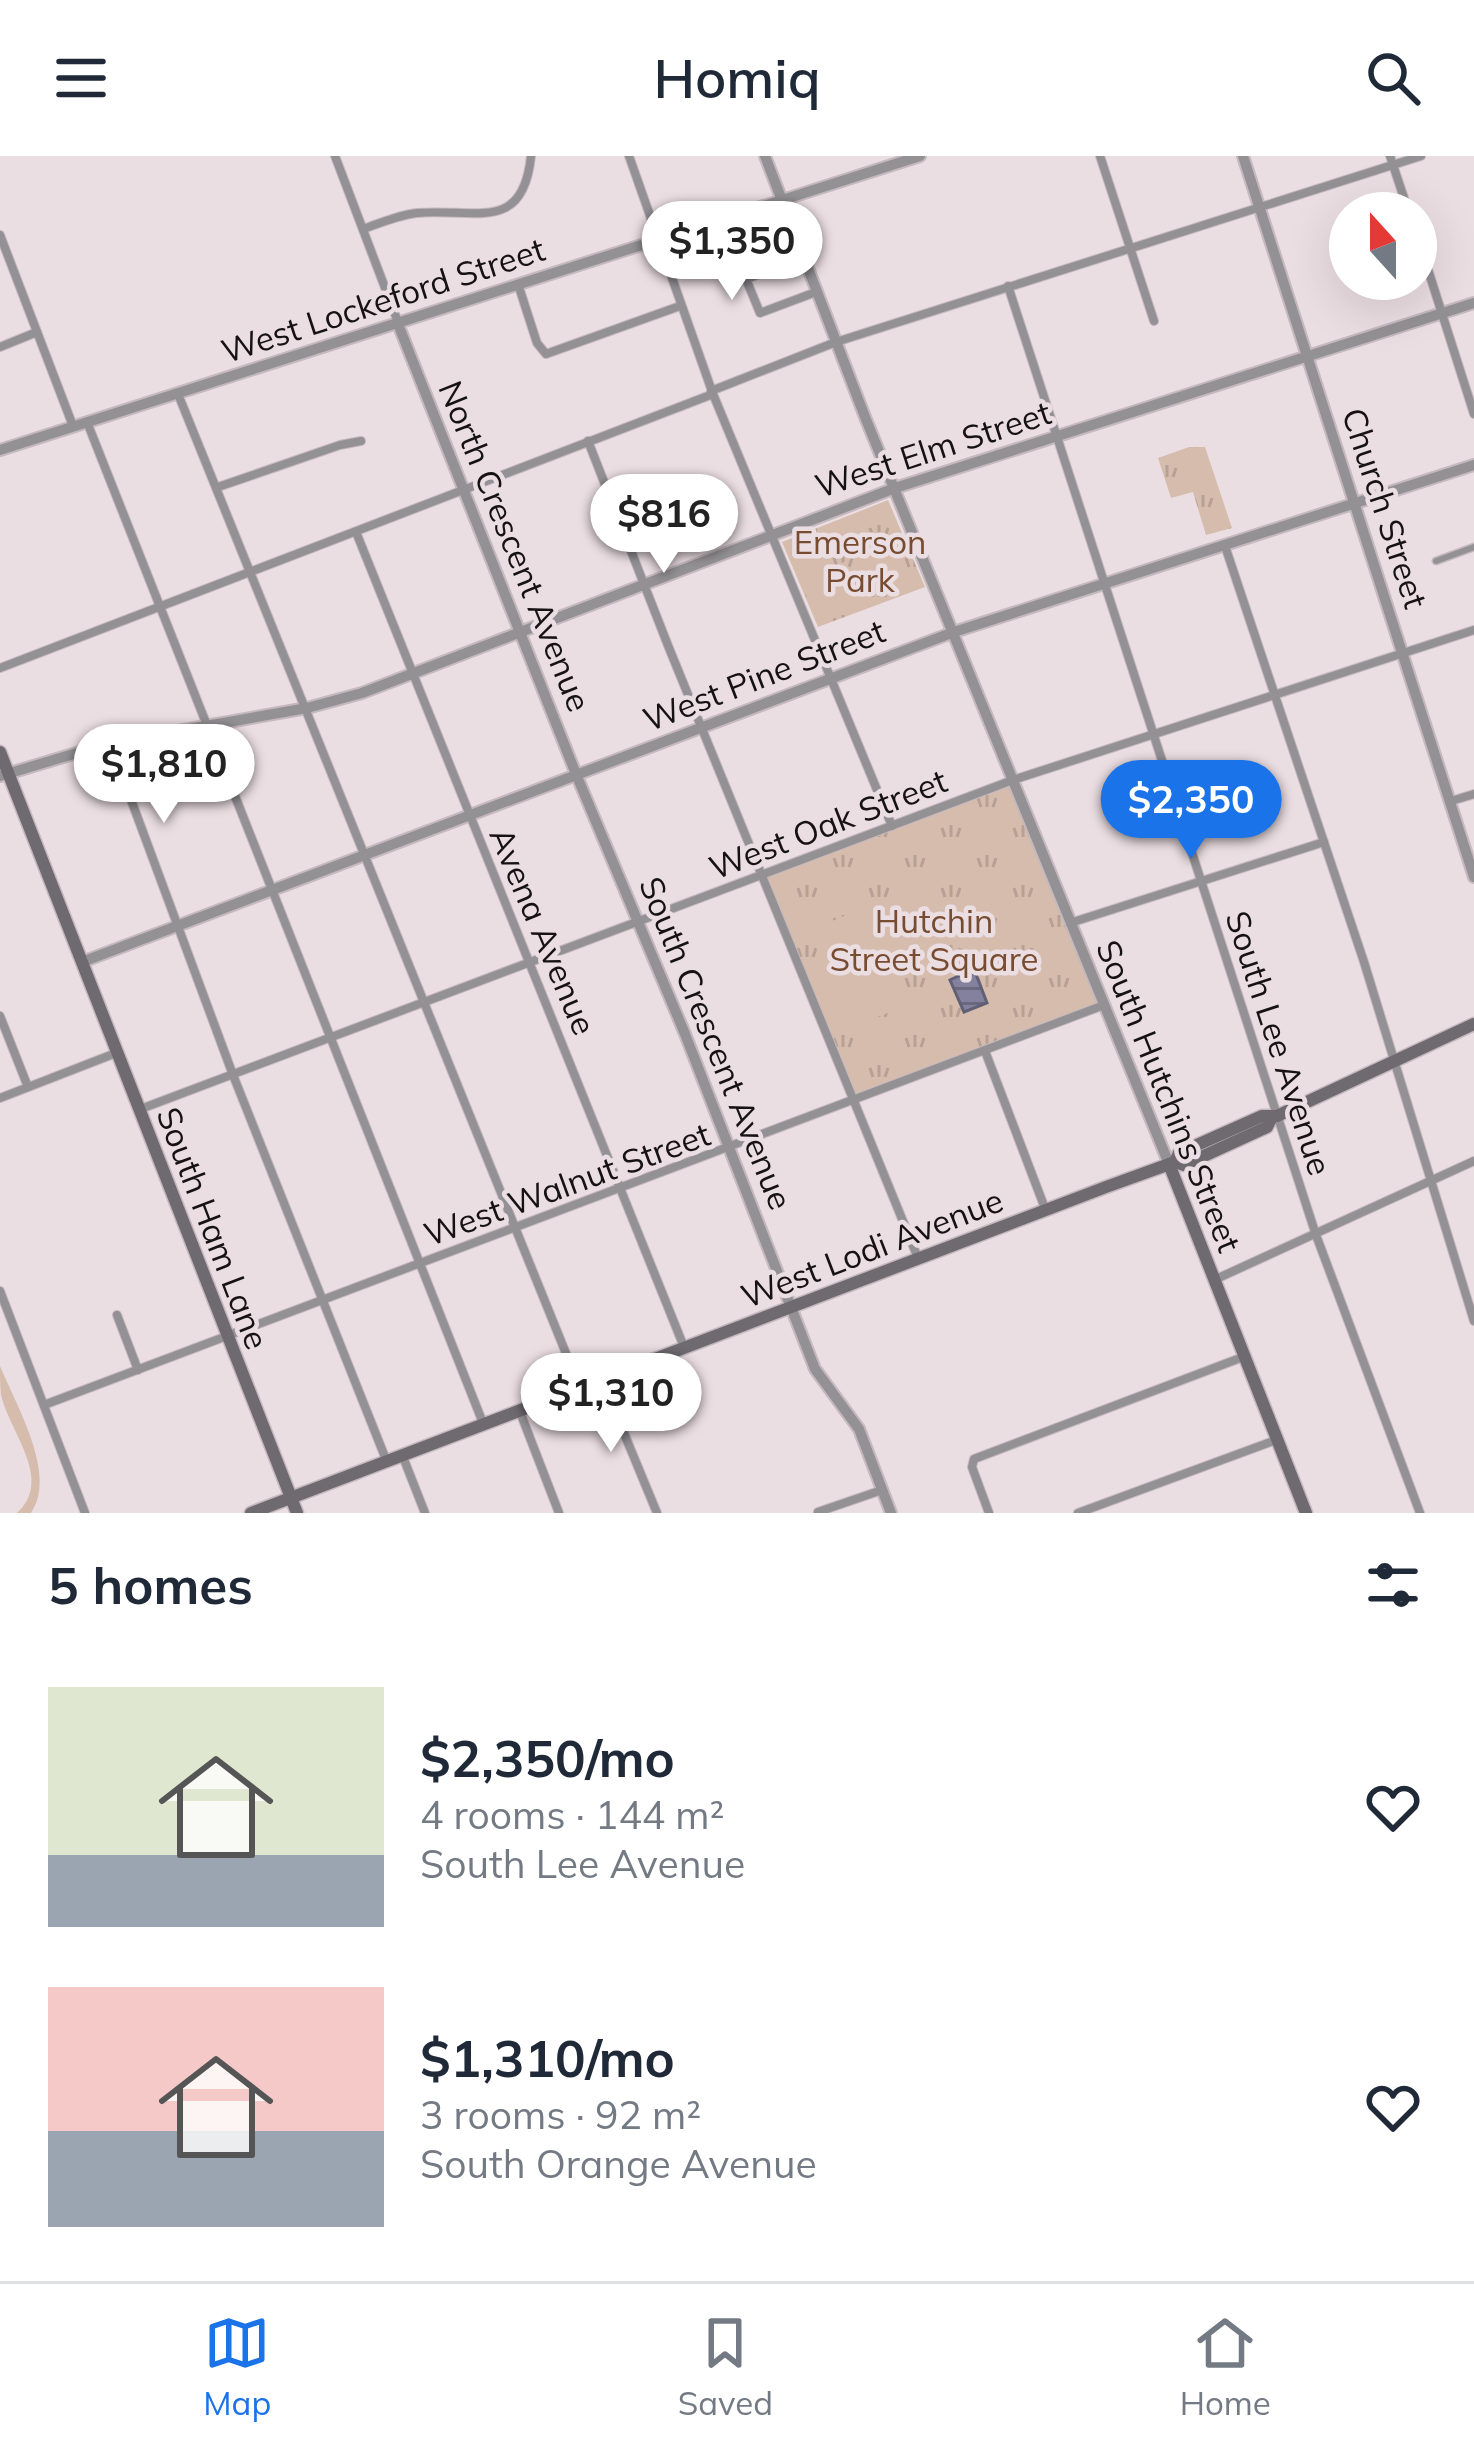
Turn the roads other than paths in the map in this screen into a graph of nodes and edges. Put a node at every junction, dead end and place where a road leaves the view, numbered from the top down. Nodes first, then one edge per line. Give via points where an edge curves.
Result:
1 (335, 156) edge
2 (531, 156) edge
3 (629, 156) edge
4 (765, 156) edge
5 (920, 156) edge
6 (1100, 156) edge
7 (1244, 156) edge
8 (1420, 156) edge
9 (1392, 160) edge
10 (1402, 192) edge
11 (782, 201) junction
12 (1260, 208) junction
13 (363, 229) junction
14 (0, 235) edge
15 (661, 240) junction
16 (1130, 248) junction
17 (802, 258) junction
18 (518, 284) junction
19 (1008, 286) junction
20 (816, 292) junction
21 (1437, 297) edge
22 (1474, 302) edge
23 (680, 306) junction
24 (1442, 313) junction
25 (1154, 321) dead end
26 (398, 324) junction
27 (37, 332) junction
28 (836, 343) junction
29 (0, 347) edge
30 (1307, 356) junction
31 (712, 393) junction
32 (178, 394) junction
33 (1474, 415) edge
34 (87, 422) junction
35 (73, 426) junction
36 (1056, 437) junction
37 (588, 441) junction
38 (361, 442) dead end
39 (0, 449) edge
40 (1474, 465) edge
41 (218, 488) junction
42 (895, 488) junction
43 (465, 489) junction
44 (1355, 504) junction
45 (356, 532) junction
46 (770, 535) junction
47 (1225, 546) junction
48 (1474, 547) edge
49 (1436, 561) dead end
50 (249, 571) junction
51 (644, 582) junction
52 (1104, 585) junction
53 (161, 606) junction
54 (1474, 630) edge
55 (521, 631) junction
56 (954, 632) junction
57 (1403, 653) junction
58 (0, 668) edge
59 (414, 673) junction
60 (831, 678) junction
61 (1275, 692) junction
62 (307, 708) junction
63 (209, 726) junction
64 (702, 726) junction
65 (1152, 734) junction
66 (110, 743) junction
67 (0, 752) edge
68 (577, 774) junction
69 (4, 775) edge
70 (1013, 780) junction
71 (582, 787) joint
72 (1474, 794) edge
73 (1451, 801) junction
74 (468, 815) junction
75 (892, 826) junction
76 (1324, 842) junction
77 (364, 854) junction
78 (763, 875) junction
79 (1474, 877) edge
80 (1201, 882) junction
81 (272, 889) junction
82 (637, 922) junction
83 (1070, 923) junction
84 (177, 925) junction
85 (82, 962) junction
86 (530, 962) junction
87 (424, 1003) junction
88 (1106, 1005) junction
89 (0, 1016) edge
90 (1474, 1024) edge
91 (328, 1038) junction
92 (985, 1051) junction
93 (116, 1053) junction
94 (1394, 1061) junction
95 (233, 1075) junction
96 (28, 1087) junction
97 (0, 1098) edge
98 (856, 1100) junction
99 (138, 1110) junction
100 (1274, 1118) junction
101 (730, 1149) junction
102 (1474, 1161) edge
103 (1172, 1163) junction
104 (1432, 1180) junction
105 (622, 1189) junction
106 (1046, 1211) junction
107 (516, 1228) junction
108 (1316, 1234) junction
109 (919, 1260) junction
110 (419, 1264) junction
111 (1214, 1280) junction
112 (0, 1291) edge
113 (323, 1300) junction
114 (792, 1307) junction
115 (118, 1315) dead end
116 (1474, 1321) edge
117 (226, 1337) junction
118 (685, 1348) junction
119 (1244, 1356) junction
120 (139, 1370) junction
121 (602, 1380) junction
122 (580, 1389) junction
123 (44, 1405) junction
124 (520, 1412) junction
125 (484, 1425) junction
126 (1277, 1439) junction
127 (403, 1456) junction
128 (387, 1462) junction
129 (882, 1490) junction
130 (291, 1497) junction
131 (818, 1512) edge
132 (85, 1513) edge
133 (251, 1513) edge
134 (297, 1513) edge
135 (425, 1513) edge
136 (559, 1513) edge
137 (657, 1513) edge
138 (891, 1513) edge
139 (989, 1513) edge
140 (1078, 1513) edge
141 (1306, 1513) edge
142 (1420, 1513) edge

1 - 13 street
2 - 13 street via 525,189 502,209 418,213
3 - 15 street
4 - 11 street, South Hutchins Street
5 - 11 street, West Lockeford Street
6 - 16 street
7 - 12 street, Church Street
8 - 9 street
9 - 10 street
9 - 12 street
11 - 15 street, West Lockeford Street
11 - 17 street, South Hutchins Street
12 - 16 street
12 - 30 street, Church Street
13 - 26 street
14 - 27 street
15 - 18 street, West Lockeford Street
15 - 23 street
16 - 19 street
16 - 25 street
17 - 20 street, South Hutchins Street
17 - 20 street via 746,279 760,313
18 - 23 street via 546,354
18 - 26 street, West Lockeford Street
19 - 28 street
19 - 36 street, South Lee Avenue
20 - 28 street, South Hutchins Street
21 - 24 street
22 - 24 street, West Elm Street
23 - 31 street
24 - 30 street, West Elm Street
24 - 33 street
26 - 32 street, West Lockeford Street
26 - 43 street, North Crescent Avenue
27 - 29 street
27 - 35 street
28 - 31 street
28 - 42 street, South Hutchins Street
30 - 36 street, West Elm Street
30 - 44 street, Church Street
31 - 37 street
31 - 46 street
32 - 34 street, West Lockeford Street
32 - 41 street
34 - 35 street, West Lockeford Street
34 - 53 street
35 - 39 street, West Lockeford Street
36 - 42 street, West Elm Street
36 - 52 street, South Lee Avenue
37 - 43 street
37 - 51 street
38 - 41 street
40 - 44 street, West Pine Street
41 - 50 street
42 - 46 street, West Elm Street
42 - 56 street, South Hutchins Street
43 - 45 street
43 - 55 street, North Crescent Avenue
44 - 47 street, West Pine Street
44 - 57 street, Church Street
45 - 50 street
45 - 59 street, Avena Avenue
46 - 51 street, West Elm Street
46 - 60 street
47 - 52 street, West Pine Street
47 - 61 street
48 - 49 street
50 - 53 street
50 - 62 street
51 - 55 street, West Elm Street
51 - 64 street
52 - 56 street, West Pine Street
52 - 65 street, South Lee Avenue
53 - 58 street
53 - 63 street
54 - 57 street, West Oak Street
55 - 59 street, West Elm Street
55 - 68 street, North Crescent Avenue
56 - 60 street, West Pine Street
56 - 70 street, South Hutchins Street
57 - 61 street, West Oak Street
57 - 73 street, Church Street
59 - 62 street, West Elm Street
59 - 74 street, Avena Avenue
60 - 64 street, West Pine Street
60 - 75 street
61 - 65 street, West Oak Street
61 - 76 street
62 - 63 street, West Elm Street
62 - 77 street
63 - 66 street, West Elm Street
63 - 81 street
64 - 68 street, West Pine Street
64 - 78 street
65 - 70 street, West Oak Street
65 - 80 street, South Lee Avenue
66 - 69 street, West Elm Street
66 - 84 street
67 - 69 main road, South Ham Lane
68 - 71 street, North Crescent Avenue
68 - 74 street, West Pine Street
69 - 85 main road, South Ham Lane
70 - 75 street, West Oak Street
70 - 83 street, South Hutchins Street
71 - 82 street, South Crescent Avenue
72 - 73 street
73 - 79 street, Church Street
74 - 77 street, West Pine Street
74 - 86 street, Avena Avenue
75 - 78 street, West Oak Street
76 - 80 street
76 - 94 street
77 - 81 street, West Pine Street
77 - 87 street
78 - 82 street, West Oak Street
78 - 98 street
80 - 83 street
80 - 100 street, South Lee Avenue
81 - 84 street, West Pine Street
81 - 91 street
82 - 86 street, West Oak Street
82 - 101 street, South Crescent Avenue
83 - 88 street, South Hutchins Street
84 - 85 street, West Pine Street
84 - 95 street
85 - 93 main road, South Ham Lane
86 - 87 street, West Oak Street
86 - 105 street, Avena Avenue
87 - 91 street, West Oak Street
87 - 107 street
88 - 92 street, West Walnut Street
88 - 103 street, South Hutchins Street
89 - 96 street
90 - 94 main road, West Lodi Avenue
91 - 95 street, West Oak Street
91 - 110 street
92 - 98 street, West Walnut Street
92 - 106 street
93 - 96 street
93 - 99 main road, South Ham Lane
94 - 100 main road, West Lodi Avenue
94 - 104 street
95 - 99 street, West Oak Street
95 - 113 street
96 - 97 street
98 - 101 street, West Walnut Street
98 - 109 street
99 - 117 main road, South Ham Lane
100 - 103 main road, West Lodi Avenue
100 - 108 street, South Lee Avenue
101 - 105 street, West Walnut Street
101 - 114 street, South Crescent Avenue
102 - 104 street
103 - 106 main road, West Lodi Avenue
103 - 111 main road, South Hutchins Street
104 - 108 street
104 - 116 street
105 - 107 street, West Walnut Street
105 - 118 street, Avena Avenue
106 - 109 main road, West Lodi Avenue
107 - 110 street, West Walnut Street
107 - 122 street
108 - 111 street
108 - 142 street, South Lee Avenue
109 - 114 main road, West Lodi Avenue
110 - 113 street, West Walnut Street
110 - 125 street
111 - 119 main road, South Hutchins Street
112 - 123 street
113 - 117 street, West Walnut Street
113 - 128 street
114 - 118 main road, West Lodi Avenue
114 - 129 street, South Crescent Avenue via 818,1372 859,1429
115 - 120 street
117 - 120 street, West Walnut Street
117 - 130 main road, South Ham Lane
118 - 121 main road, West Lodi Avenue
119 - 126 main road, South Hutchins Street
119 - 139 street via 974,1459
120 - 123 street, West Walnut Street
121 - 122 main road, West Lodi Avenue
121 - 137 street
122 - 124 main road, West Lodi Avenue
123 - 132 street
124 - 125 main road, West Lodi Avenue
124 - 136 street
125 - 127 main road, West Lodi Avenue
126 - 140 street
126 - 141 main road, South Hutchins Street
127 - 128 main road, West Lodi Avenue
127 - 135 street
128 - 130 main road, West Lodi Avenue
129 - 131 street
129 - 138 street, South Crescent Avenue
130 - 133 main road, West Lodi Avenue
130 - 134 main road, South Ham Lane

